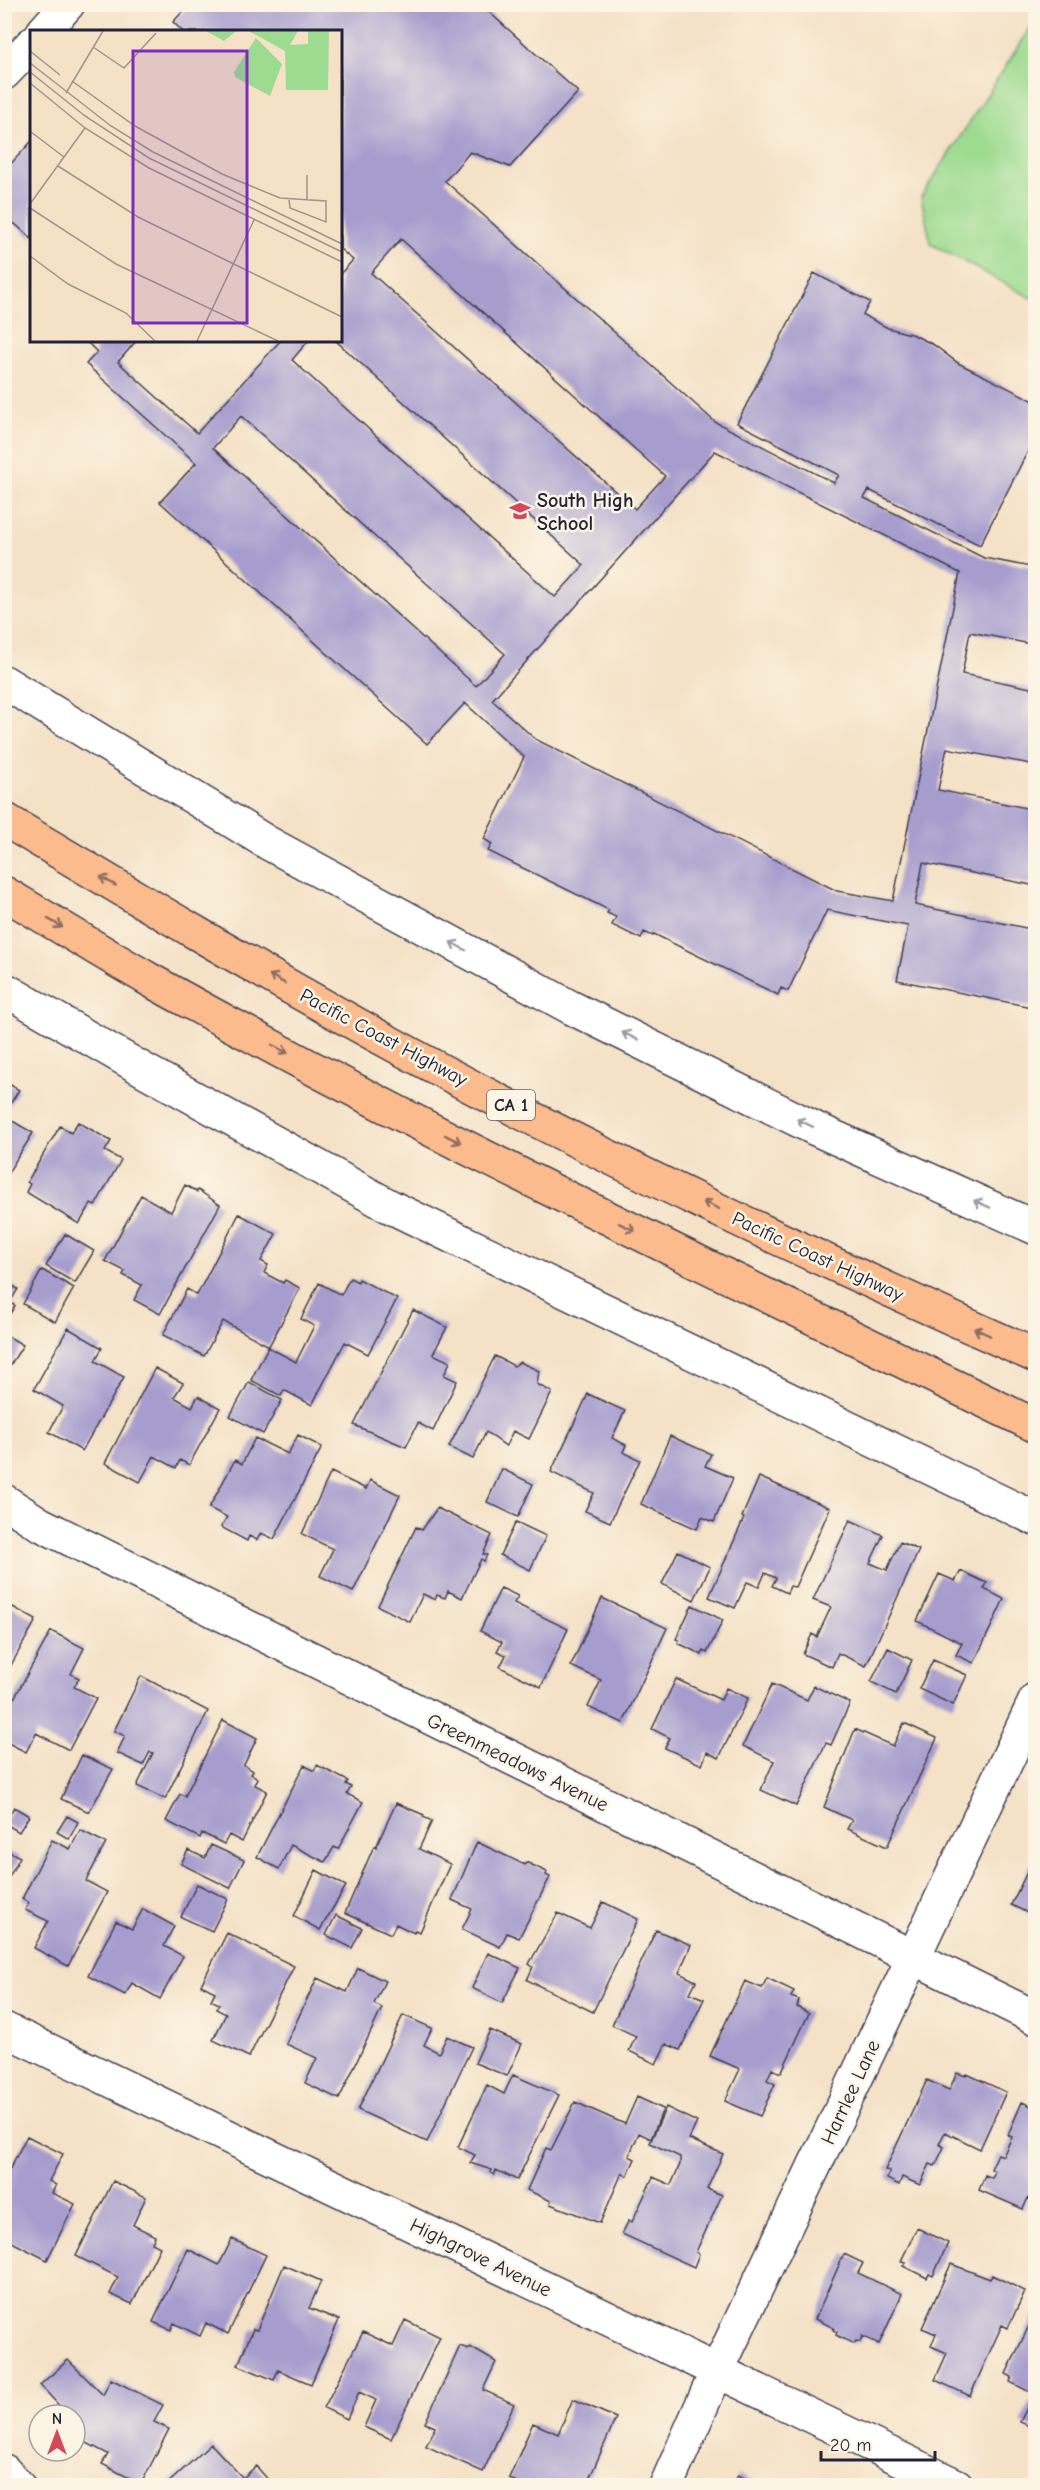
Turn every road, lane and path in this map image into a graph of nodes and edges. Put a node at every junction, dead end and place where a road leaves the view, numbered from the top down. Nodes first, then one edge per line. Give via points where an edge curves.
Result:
1 (68, 4) edge
2 (45, 30) edge
3 (30, 46) edge
4 (4, 73) edge
5 (4, 682) edge
6 (4, 819) edge
7 (4, 893) edge
8 (4, 989) edge
9 (1035, 1228) edge
10 (1035, 1356) edge
11 (1035, 1426) edge
12 (4, 1502) edge
13 (1035, 1519) edge
14 (1035, 1700) edge
15 (914, 1959) junction
16 (1035, 2018) edge
17 (4, 2029) edge
18 (717, 2371) junction
19 (4, 2471) edge
20 (18, 2486) edge
21 (666, 2486) edge
22 (957, 2486) edge

1 - 2 street
3 - 4 street
9 -> 5 street via 816,1129 570,1007 268,843
10 -> 6 highway, Pacific Coast Highway / CA 1 via 596,1149 396,1046 182,926
7 -> 11 highway via 149,979 379,1101 570,1199
8 - 13 street via 389,1206
12 - 15 street, Greenmeadows Avenue via 40,1524
14 - 15 street, Harrlee Lane
15 - 16 street, Greenmeadows Avenue
15 - 18 street, Harrlee Lane
17 - 18 street, Highgrove Avenue
18 - 21 street, Harrlee Lane
18 - 22 street, Highgrove Avenue
19 - 20 street

